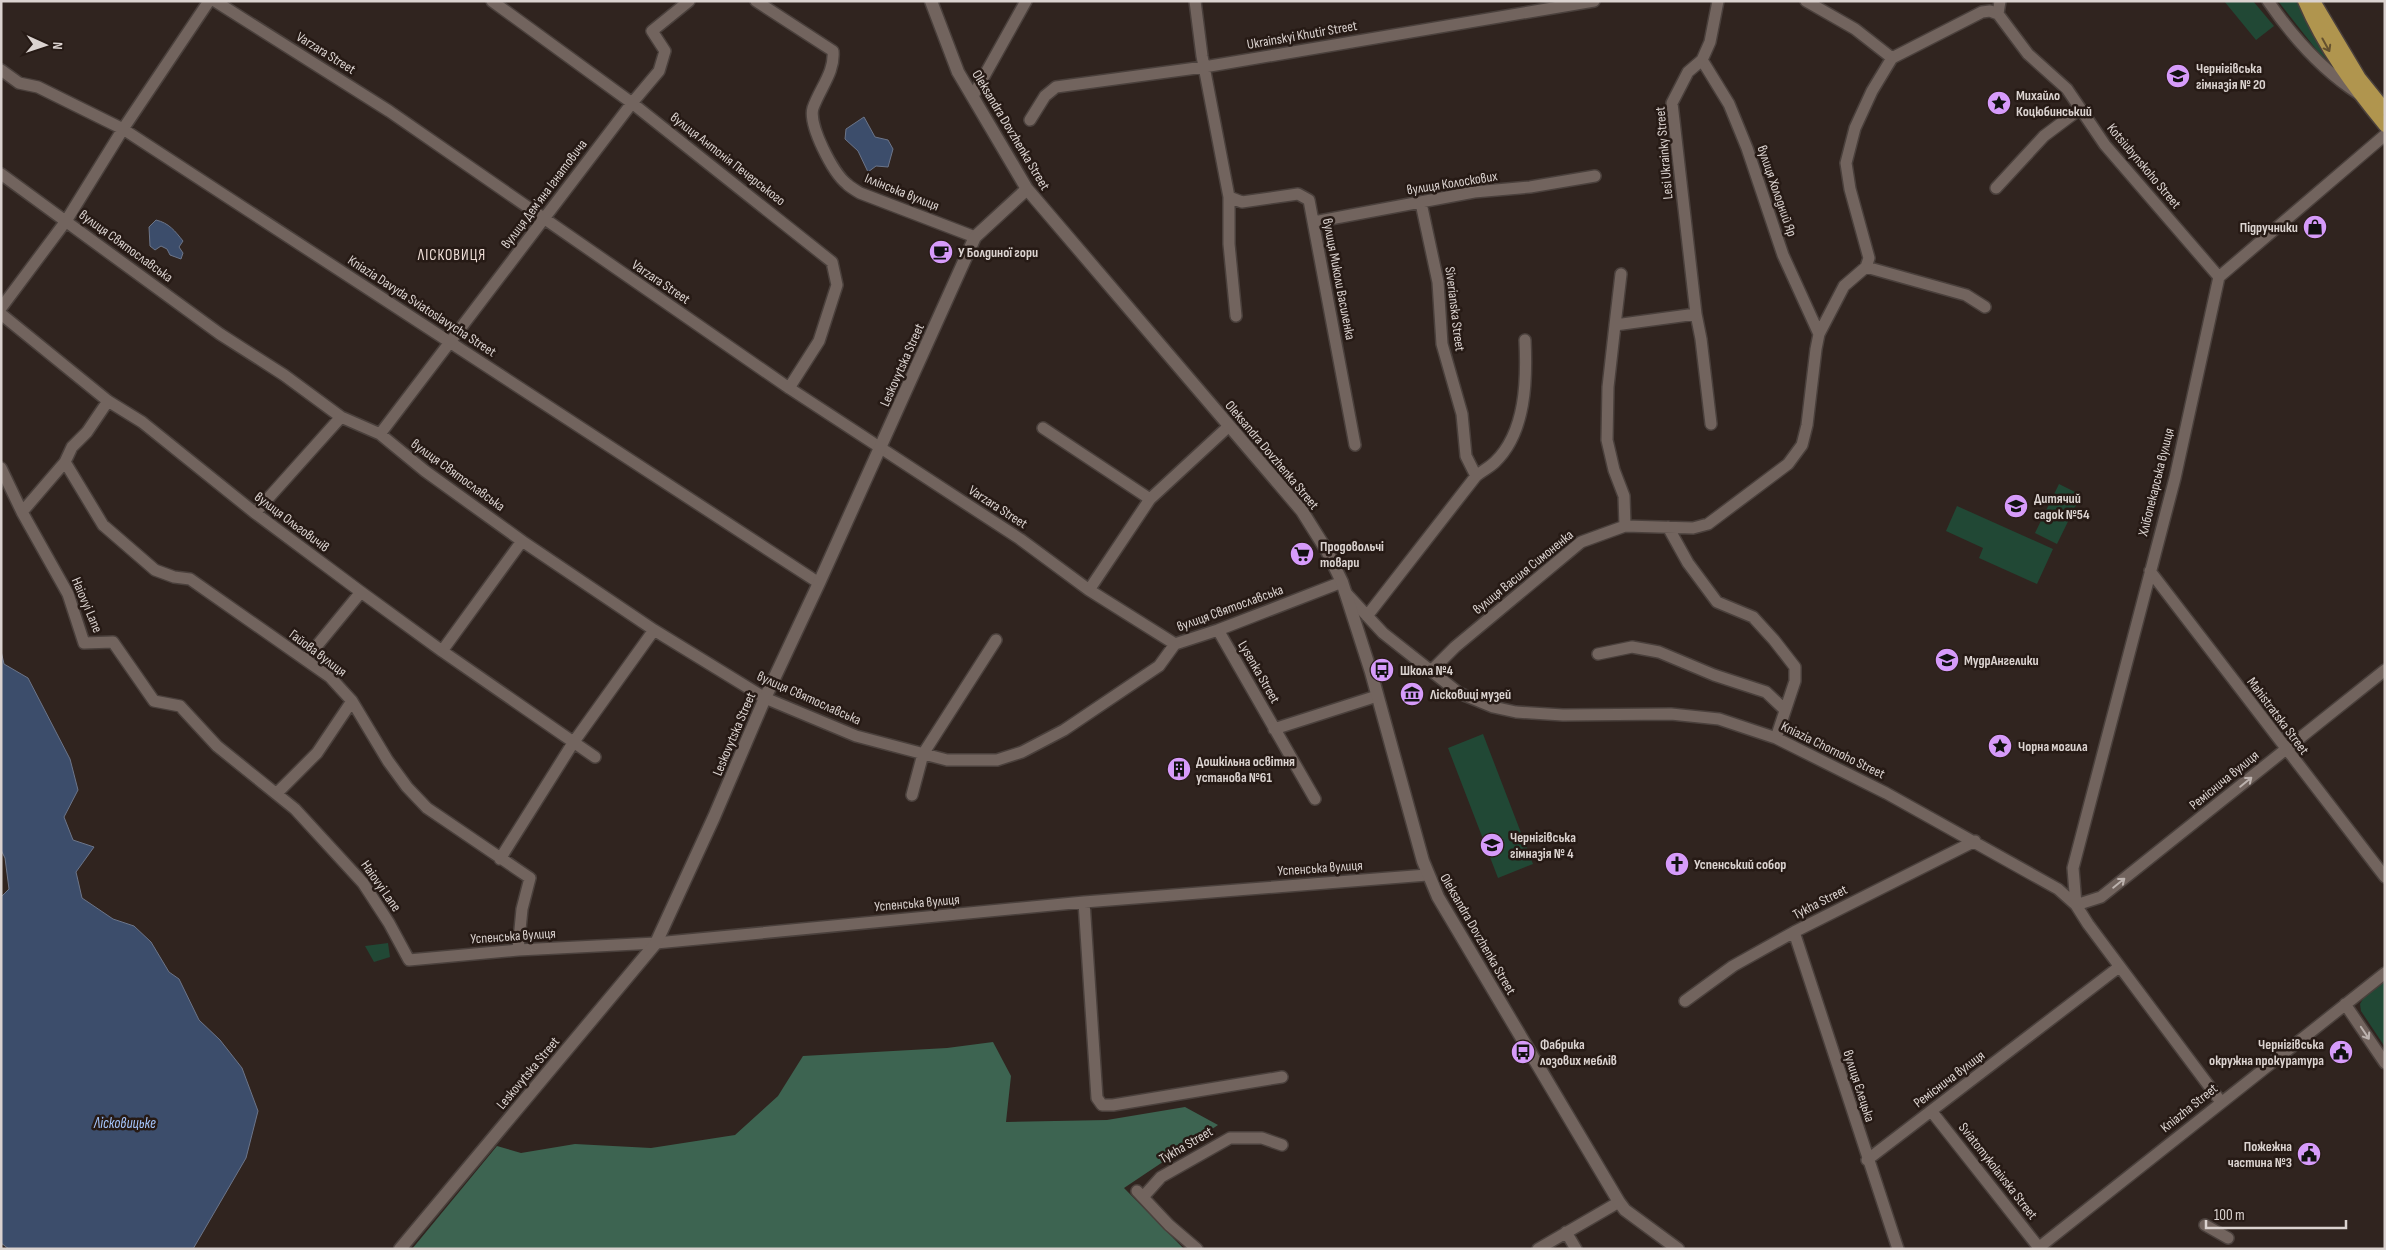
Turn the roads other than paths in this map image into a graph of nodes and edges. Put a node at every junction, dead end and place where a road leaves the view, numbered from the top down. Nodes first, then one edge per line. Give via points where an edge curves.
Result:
1 (209, 1) edge
2 (215, 1) edge
3 (492, 1) edge
4 (689, 1) edge
5 (756, 1) edge
6 (931, 1) edge
7 (1026, 1) edge
8 (1195, 1) edge
9 (1594, 1) edge
10 (1718, 1) edge
11 (1806, 1) edge
12 (2000, 1) edge
13 (2268, 1) edge
14 (2304, 1) edge
15 (2314, 1) edge
16 (1998, 14) junction
17 (1892, 58) junction
18 (1702, 60) junction
19 (1204, 67) junction
20 (1, 70) edge
21 (2360, 94) junction
22 (973, 96) junction
23 (632, 103) junction
24 (2080, 109) junction
25 (2385, 109) edge
26 (1030, 120) dead end
27 (2385, 126) edge
28 (123, 129) junction
29 (2385, 135) edge
30 (1, 174) edge
31 (1595, 176) dead end
32 (1996, 188) dead end
33 (1027, 189) junction
34 (1229, 197) junction
35 (1421, 202) junction
36 (544, 219) junction
37 (66, 221) junction
38 (1314, 222) junction
39 (976, 237) junction
40 (1866, 267) junction
41 (1621, 274) dead end
42 (2219, 277) junction
43 (1985, 306) dead end
44 (1, 308) edge
45 (1, 314) edge
46 (1696, 314) junction
47 (1236, 316) dead end
48 (1615, 326) junction
49 (1819, 334) junction
50 (1526, 340) dead end
51 (451, 343) junction
52 (789, 388) junction
53 (108, 400) junction
54 (341, 417) junction
55 (1711, 424) dead end
56 (1229, 426) junction
57 (1043, 428) dead end
58 (380, 434) junction
59 (1355, 445) dead end
60 (881, 448) junction
61 (65, 462) junction
62 (1, 468) edge
63 (1476, 476) junction
64 (1150, 499) junction
65 (22, 512) junction
66 (255, 513) junction
67 (1625, 526) junction
68 (1668, 528) junction
69 (522, 540) junction
70 (2150, 572) junction
71 (820, 583) junction
72 (1344, 587) junction
73 (1089, 590) junction
74 (361, 592) junction
75 (1367, 616) junction
76 (654, 630) junction
77 (1218, 630) junction
78 (996, 640) dead end
79 (1175, 644) junction
80 (442, 652) junction
81 (1598, 654) dead end
82 (306, 659) junction
83 (2385, 670) edge
84 (1432, 671) junction
85 (1377, 696) junction
86 (765, 698) junction
87 (352, 701) junction
88 (1785, 710) junction
89 (1274, 729) junction
90 (1776, 738) junction
91 (573, 743) junction
92 (2286, 750) junction
93 (923, 754) junction
94 (595, 757) dead end
95 (277, 793) junction
96 (912, 795) dead end
97 (1315, 799) dead end
98 (1975, 841) junction
99 (500, 859) junction
100 (1428, 875) junction
101 (2385, 878) edge
102 (1084, 902) junction
103 (2076, 905) junction
104 (1794, 932) junction
105 (656, 943) junction
106 (518, 950) junction
107 (408, 960) joint
108 (2119, 967) junction
109 (2385, 973) edge
110 (1685, 1001) dead end
111 (2345, 1004) junction
112 (2385, 1063) edge
113 (1282, 1077) dead end
114 (2221, 1102) junction
115 (1932, 1112) junction
116 (1282, 1145) dead end
117 (1868, 1160) junction
118 (1619, 1202) junction
119 (2205, 1225) dead end
120 (1566, 1232) junction
121 (2228, 1238) dead end
122 (2038, 1248) edge
123 (400, 1249) edge
124 (1197, 1249) edge
125 (1538, 1249) edge
126 (1576, 1249) edge
127 (1678, 1249) edge
128 (1898, 1249) edge

1 - 28 street
2 - 36 street, Varzara Street via 389,111
3 - 23 street, вулиця Антонія Печерського
4 - 23 street, вулиця Демʼяна Ігнатовича via 652,31 665,51 659,72
5 - 39 street, Іллінська вулиця via 833,51 834,62 811,118 825,153 845,183 860,193
6 - 22 main road, Oleksandra Dovzhenka Street via 958,72
7 - 22 street
8 - 19 street
9 - 19 street, Ukrainskyi Khutir Street
10 - 18 street, Lesi Ukrainky Street via 1710,42
11 - 17 street via 1855,29
12 - 16 street
13 - 21 street via 2285,26 2340,82
14 -> 21 main road via 2328,50
15 - 25 main road via 2360,78
16 - 17 street via 1982,12
16 - 24 street, Kotsiubynskoho Street via 2028,54 2067,89
17 - 40 street via 1855,128 1846,162 1869,258
18 - 46 street, Lesi Ukrainky Street via 1688,72 1672,103
18 - 49 street, вулиця Холодний Яр via 1729,104 1783,255
19 - 26 street, Ukrainskyi Khutir Street via 1056,87 1045,96
19 - 34 street
20 - 28 street, Kniazia Davyda Sviatoslavycha Street via 19,83 38,87
21 - 27 main road
22 - 33 main road, Oleksandra Dovzhenka Street
23 - 36 street, вулиця Демʼяна Ігнатовича
23 - 52 street, вулиця Антонія Печерського via 832,262 837,285 819,341
24 - 32 street via 2044,136
24 - 42 street, Kotsiubynskoho Street via 2105,145
28 - 37 street
28 - 51 street, Kniazia Davyda Sviatoslavycha Street
29 - 42 street
30 - 37 street, вулиця Святославська
31 - 35 street, вулиця Колоскових
33 - 39 main road, Leskovytska Street
33 - 56 main road, Oleksandra Dovzhenka Street
34 - 38 street, вулиця Миколи Василенка via 1242,202 1298,194 1309,200
34 - 47 street via 1229,244
35 - 38 street, вулиця Колоскових
35 - 63 street, Siverianska Street via 1438,282 1442,344 1462,414 1466,456
36 - 51 street, вулиця Демʼяна Ігнатовича
36 - 52 street, Varzara Street
37 - 44 street
37 - 54 street, вулиця Святославська via 220,334
38 - 59 street, вулиця Миколи Василенка
39 - 60 main road, Leskovytska Street
40 - 43 street via 1966,295
40 - 49 street, вулиця Василя Симоненка via 1844,286
41 - 48 street
42 - 70 street, Хлібопекарська вулиця
45 - 53 street, вулиця Ольговичів
46 - 48 street
46 - 55 street, Lesi Ukrainky Street
48 - 67 street via 1608,387 1607,440 1624,496
49 - 68 street, вулиця Василя Симоненка via 1808,425 1802,445 1788,464 1708,524
50 - 63 street via 1527,364 1518,424 1508,446 1495,462
51 - 58 street, вулиця Демʼяна Ігнатовича
51 - 71 street, Kniazia Davyda Sviatoslavycha Street
52 - 60 street, Varzara Street
53 - 61 street via 87,432 72,446
53 - 66 street, вулиця Ольговичів via 142,422
54 - 58 street, вулиця Святославська
54 - 66 street
56 - 64 street
56 - 72 main road, Oleksandra Dovzhenka Street via 1302,511 1327,551
57 - 64 street
58 - 69 street, вулиця Святославська via 425,471
60 - 71 main road, Leskovytska Street
60 - 73 street, Varzara Street via 1020,539
61 - 65 street
61 - 82 street, Гайова вулиця via 103,525 155,570 190,579
62 - 65 street
63 - 75 street
64 - 73 street
65 - 95 street, Haiovyi Lane via 68,594 84,643 113,642 154,701 180,706 217,746
66 - 74 street, вулиця Ольговичів
67 - 68 street, вулиця Василя Симоненка
67 - 84 street, вулиця Василя Симоненка via 1581,542 1454,647
68 - 88 street via 1688,563 1717,602 1753,617 1795,667 1795,681
69 - 76 street, вулиця Святославська
69 - 80 street
70 - 92 street, Mahistratska Street
70 - 103 street, Хлібопекарська вулиця via 2072,868
71 - 86 main road, Leskovytska Street
72 - 75 street, Kniazia Chornoho Street
72 - 77 street, вулиця Святославська
72 - 85 main road, Oleksandra Dovzhenka Street
73 - 79 street, Varzara Street
74 - 80 street, вулиця Ольговичів
74 - 82 street
75 - 84 street, Kniazia Chornoho Street via 1383,633
76 - 86 street, вулиця Святославська
76 - 91 street
77 - 79 street, вулиця Святославська
77 - 89 street, Lysenka Street
78 - 93 street
79 - 93 street, вулиця Святославська via 1159,666 1064,730 1022,752 998,760 947,760
80 - 91 street, вулиця Ольговичів
81 - 88 street via 1632,647 1659,652 1766,692
82 - 87 street, Гайова вулиця via 330,677
83 - 92 street, Реміснича вулиця
84 - 90 street, Kniazia Chornoho Street via 1459,693 1516,712 1671,714 1719,719
85 - 89 street
85 - 100 main road, Oleksandra Dovzhenka Street
86 - 93 street, вулиця Святославська via 850,734
86 - 105 main road, Leskovytska Street
87 - 95 street via 317,753
87 - 99 street, Гайова вулиця via 384,755 427,808
88 - 90 street
89 - 97 street, Lysenka Street
90 - 98 street, Kniazia Chornoho Street
91 - 94 street, вулиця Ольговичів
91 - 99 street
92 - 101 street, Mahistratska Street
103 -> 92 street, Реміснича вулиця via 2101,897
93 - 96 street
95 - 107 street, Haiovyi Lane via 363,882
98 - 103 street, Kniazia Chornoho Street via 2058,889
98 - 104 street, Tykha Street
99 - 106 street, Гайова вулиця via 530,878 522,910
100 - 102 street, Успенська вулиця
100 - 118 main road, Oleksandra Dovzhenka Street
102 - 105 street, Успенська вулиця
102 - 113 street via 1097,1098 1102,1105
103 - 108 street, Kniazia Chornoho Street
104 - 110 street, Tykha Street via 1733,966
104 - 117 street, вулиця Єлецька
105 - 106 street, Успенська вулиця
105 - 123 main road, Leskovytska Street
106 - 107 street, Успенська вулиця
108 - 114 street, Kniazia Chornoho Street
108 - 115 street, Реміснича вулиця
109 - 111 street, Kniazha Street
111 -> 112 street
111 - 114 street, Kniazha Street
114 - 122 street, Kniazha Street
115 - 117 street, Реміснича вулиця
115 - 122 street, Sviatomykolaivska Street
116 - 124 street, Tykha Street via 1262,1138 1230,1138 1161,1177 1140,1194
117 - 128 street, вулиця Єлецька
118 - 120 street
118 - 127 main road, Oleksandra Dovzhenka Street via 1625,1210
119 - 121 street
120 - 125 street
120 - 126 street

